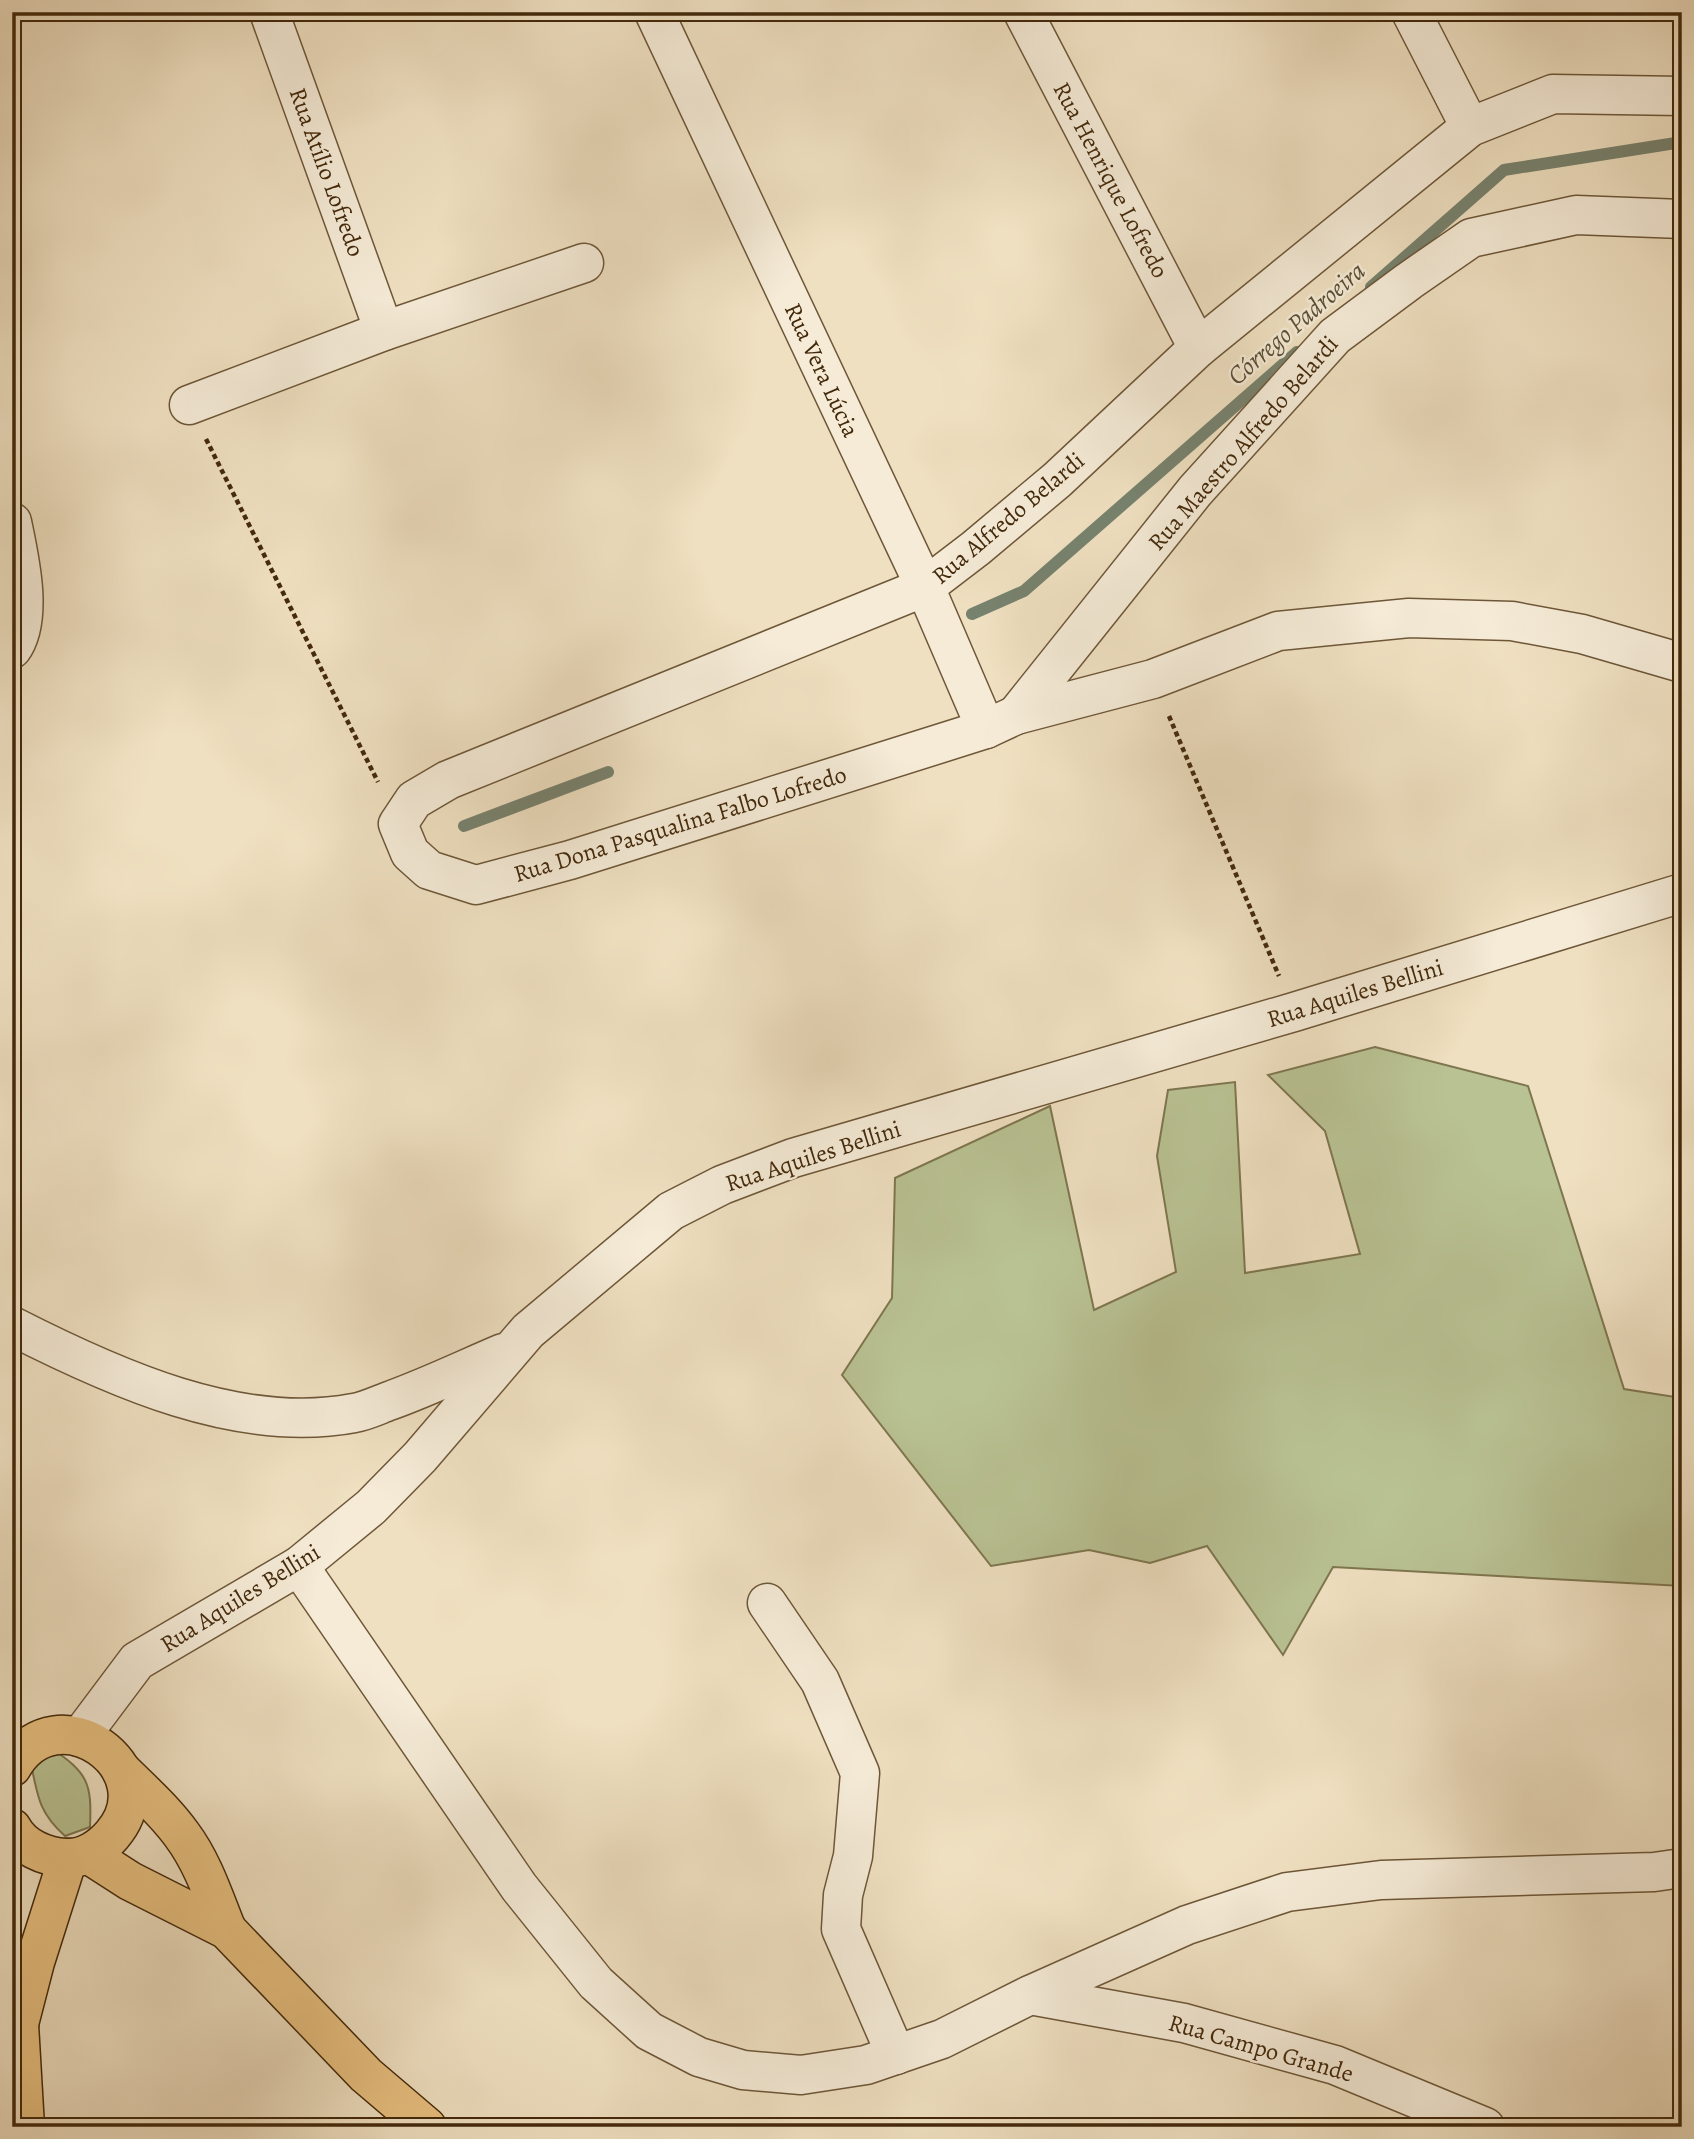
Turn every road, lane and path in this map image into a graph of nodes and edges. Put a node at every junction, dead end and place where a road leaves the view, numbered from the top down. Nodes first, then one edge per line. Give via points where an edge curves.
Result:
1 (269, 12) edge
2 (654, 12) edge
3 (1023, 12) edge
4 (1411, 12) edge
5 (1682, 96) edge
6 (1470, 127) junction
7 (1682, 219) edge
8 (584, 264) dead end
9 (384, 331) junction
10 (1198, 348) junction
11 (189, 405) joint
12 (12, 522) edge
13 (925, 587) junction
14 (12, 649) edge
15 (1682, 663) edge
16 (1153, 679) junction
17 (1001, 722) junction
18 (398, 824) junction
19 (1682, 893) edge
20 (1294, 1012) junction
21 (12, 1326) edge
22 (510, 1350) junction
23 (299, 1566) junction
24 (767, 1602) dead end
25 (26, 1731) edge
26 (80, 1737) junction
27 (12, 1767) edge
28 (122, 1771) junction
29 (13, 1839) edge
30 (78, 1856) junction
31 (1682, 1868) edge
32 (227, 1930) junction
33 (12, 1981) edge
34 (1030, 1996) junction
35 (19, 2024) junction
36 (896, 2054) junction
37 (24, 2127) edge
38 (426, 2127) edge
39 (1485, 2127) edge

1 - 9 street, Rua Atílio Lofredo
2 - 13 street, Rua Vera Lúcia
3 - 10 street, Rua Henrique Lofredo
4 - 6 street
5 - 6 street, Rua Alfredo Belardi via 1553,94
6 - 10 street, Rua Alfredo Belardi
7 - 17 street, Rua Maestro Alfredo Belardi via 1576,215 1471,238 1398,289 1335,336 1195,491
8 - 9 street
9 - 11 street
10 - 13 street, Rua Alfredo Belardi via 1057,481
11 - 18 path
12 - 14 street via 22,572 23,621
13 - 17 street, Rua Vera Lúcia
13 - 18 street, Rua Alfredo Belardi via 448,780 414,800
15 - 16 street, Rua Dona Pasqualina Falbo Lofredo via 1582,634 1512,621 1409,618 1278,631
16 - 17 street, Rua Dona Pasqualina Falbo Lofredo
16 - 20 path
17 - 18 street, Rua Dona Pasqualina Falbo Lofredo via 570,860 477,885 429,870 410,853
19 - 20 street, Rua Aquiles Bellini
20 - 22 street, Rua Aquiles Bellini via 793,1158 722,1185 671,1211
21 - 22 street via 75,1359 161,1393 250,1413 309,1418 355,1413
22 - 23 street, Rua Aquiles Bellini via 420,1457 371,1507
23 - 26 street, Rua Aquiles Bellini via 137,1661
23 - 36 street via 519,1887 596,1983 649,2031 699,2057 743,2070 801,2075 866,2065
24 - 36 street via 820,1681 860,1773 841,1929
25 - 26 main road
25 - 27 main road
26 - 28 main road via 111,1754
28 - 30 main road via 126,1810 118,1828 105,1843
28 - 32 main road via 184,1837
29 - 30 main road via 48,1856
30 - 32 main road
30 - 35 main road via 34,1962
31 - 34 street via 1381,1880 1287,1892 1187,1925
32 - 38 main road via 366,2075
33 - 35 main road
34 - 36 street via 942,2039
34 - 39 street, Rua Campo Grande via 1184,2023 1335,2065
35 - 37 main road

